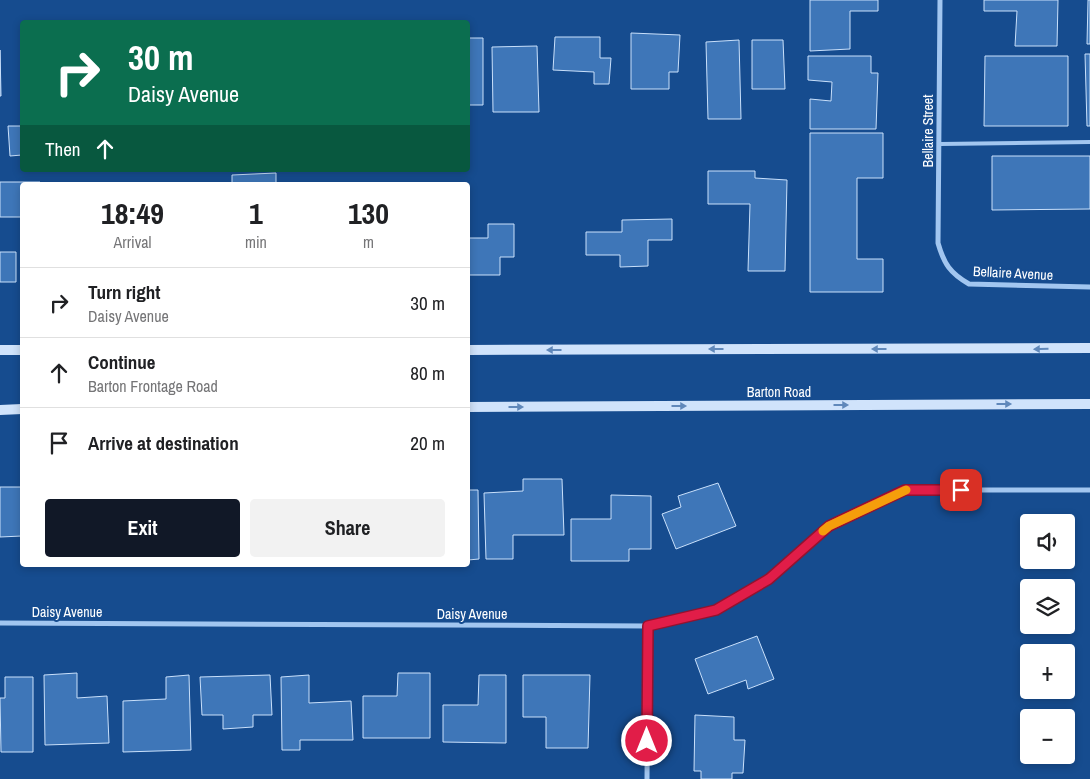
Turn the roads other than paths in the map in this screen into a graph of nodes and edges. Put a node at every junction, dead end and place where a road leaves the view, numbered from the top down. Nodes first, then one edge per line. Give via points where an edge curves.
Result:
1 (940, 0) edge
2 (1090, 142) edge
3 (940, 144) junction
4 (943, 262) joint
5 (1090, 286) edge
6 (1090, 348) edge
7 (0, 350) edge
8 (20, 350) edge
9 (470, 350) edge
10 (1090, 404) edge
11 (470, 407) edge
12 (20, 409) edge
13 (0, 410) edge
14 (1090, 490) edge
15 (0, 623) edge
16 (648, 626) junction
17 (647, 779) edge

1 - 3 street, Bellaire Street
2 - 3 lane
3 - 4 street, Bellaire Street via 938,243
4 - 5 street, Bellaire Avenue via 952,274 968,284
6 -> 9 main road
7 - 8 main road
11 -> 10 main road, Barton Road
12 - 13 main road
14 - 16 street, Daisy Avenue via 905,490 829,526 769,579 716,610
15 - 16 street, Daisy Avenue
16 - 17 street

